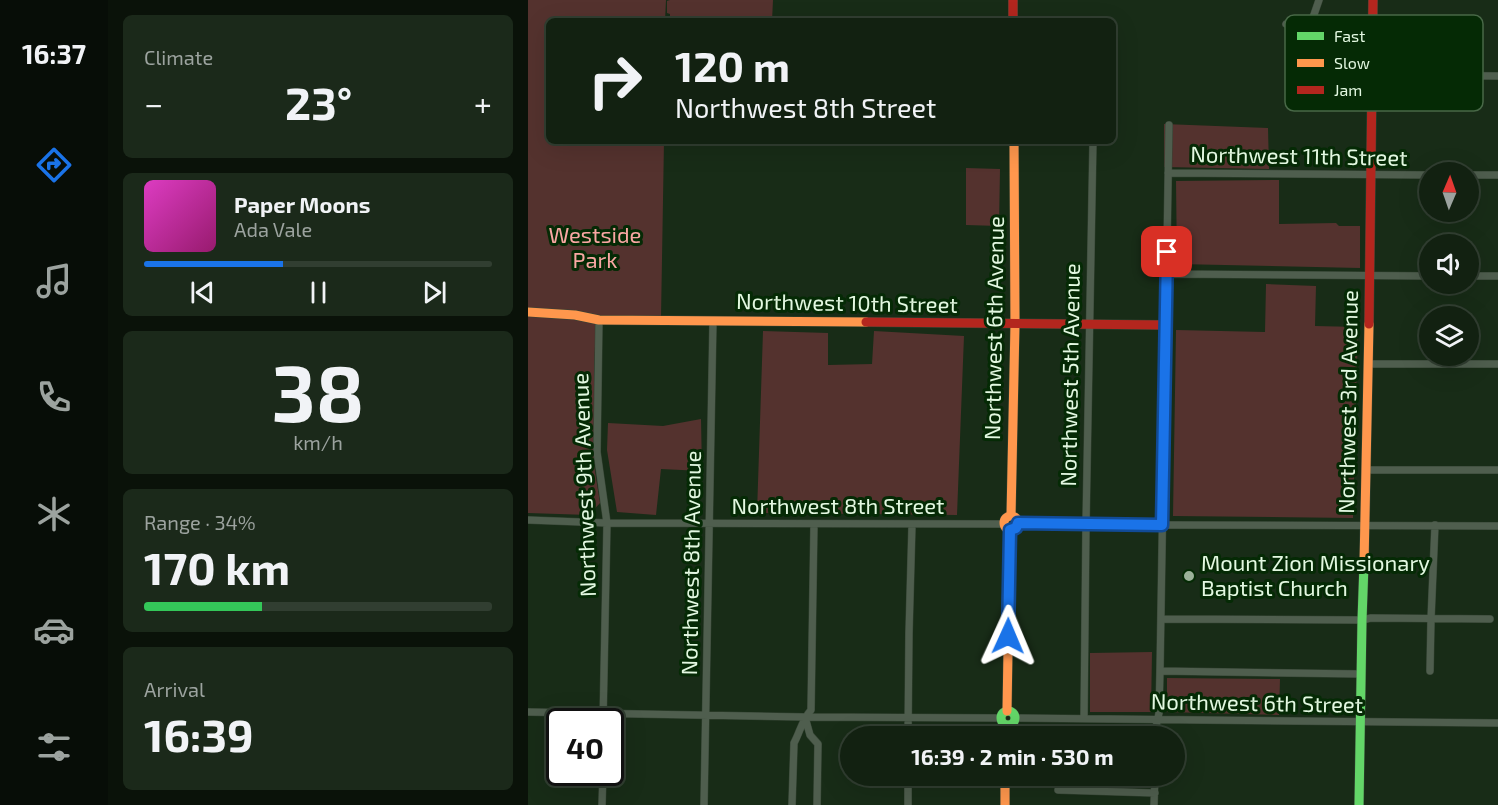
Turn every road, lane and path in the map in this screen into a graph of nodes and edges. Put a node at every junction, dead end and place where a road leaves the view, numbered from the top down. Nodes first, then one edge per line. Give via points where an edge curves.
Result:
1 (1013, 0) edge
2 (1319, 0) edge
3 (1314, 15) edge
4 (1013, 18) edge
5 (1483, 76) edge
6 (1498, 76) edge
7 (1373, 111) edge
8 (1169, 125) dead end
9 (1014, 144) edge
10 (1093, 144) edge
11 (1168, 172) junction
12 (1372, 175) junction
13 (1419, 175) edge
14 (1479, 175) edge
15 (1498, 175) edge
16 (1167, 274) junction
17 (1370, 276) junction
18 (1419, 276) edge
19 (1479, 276) edge
20 (1498, 276) edge
21 (528, 312) edge
22 (599, 320) junction
23 (713, 321) junction
24 (1015, 324) junction
25 (1089, 324) junction
26 (1165, 325) junction
27 (1369, 364) junction
28 (1498, 364) edge
29 (1367, 470) junction
30 (1498, 470) edge
31 (528, 520) edge
32 (608, 523) junction
33 (709, 523) junction
34 (814, 524) junction
35 (1011, 524) junction
36 (1086, 524) junction
37 (912, 525) junction
38 (1162, 525) junction
39 (1366, 525) junction
40 (1435, 525) junction
41 (1498, 525) edge
42 (1161, 619) junction
43 (1431, 619) junction
44 (1490, 619) dead end
45 (1362, 621) junction
46 (1160, 671) junction
47 (1430, 671) dead end
48 (1361, 674) junction
49 (603, 708) edge
50 (528, 712) edge
51 (546, 713) edge
52 (707, 715) junction
53 (624, 717) edge
54 (805, 717) junction
55 (908, 718) junction
56 (1005, 718) junction
57 (1015, 718) joint
58 (1084, 718) junction
59 (1158, 719) junction
60 (1360, 722) junction
61 (1498, 723) edge
62 (908, 726) edge
63 (1006, 726) edge
64 (1156, 726) edge
65 (603, 786) edge
66 (908, 786) edge
67 (1005, 786) edge
68 (1155, 786) edge
69 (1058, 790) dead end
70 (1155, 793) junction
71 (602, 805) edge
72 (704, 805) edge
73 (792, 805) edge
74 (817, 805) edge
75 (908, 805) edge
76 (1005, 805) edge
77 (1155, 805) edge
78 (1359, 805) edge

1 - 4 street
2 - 3 street
5 - 6 street
7 - 12 street, Northwest 3rd Avenue
8 - 11 street
9 - 24 street, Northwest 6th Avenue
10 - 25 street, Northwest 5th Avenue
11 - 12 street, Northwest 11th Street
11 - 16 street
12 - 13 street, Northwest 11th Street
12 - 17 street, Northwest 3rd Avenue
14 - 15 street
16 - 17 street
16 - 26 street
17 - 18 street
17 - 27 street, Northwest 3rd Avenue
19 - 20 street
21 - 22 street, Northwest 10th Street
22 - 23 street, Northwest 10th Street
22 - 32 street, Northwest 9th Avenue via 597,452
23 - 24 street, Northwest 10th Street
23 - 33 street, Northwest 8th Avenue
24 - 25 street, Northwest 10th Street
24 - 35 street, Northwest 6th Avenue
25 - 26 street, Northwest 10th Street
25 - 36 street, Northwest 5th Avenue
26 - 38 street
27 - 28 street
27 - 29 street, Northwest 3rd Avenue
29 - 30 street
29 - 39 street, Northwest 3rd Avenue
31 - 32 street, Northwest 8th Street
32 - 33 street, Northwest 8th Street
32 - 49 street, Northwest 9th Avenue
33 - 34 street, Northwest 8th Street
33 - 52 street, Northwest 8th Avenue
34 - 37 street, Northwest 8th Street
34 - 54 street via 811,710
35 - 36 street, Northwest 8th Street
35 - 37 street, Northwest 8th Street
35 - 56 street, Northwest 6th Avenue
36 - 38 street, Northwest 8th Street
36 - 58 street, Northwest 5th Avenue
37 - 55 street
38 - 39 street, Northwest 8th Street
38 - 42 street
39 - 40 street, Northwest 8th Street
39 - 45 street, Northwest 3rd Avenue
40 - 41 street, Northwest 8th Street
40 - 43 street
42 - 45 street
42 - 46 street
43 - 44 street
43 - 45 street
43 - 47 street
45 - 48 street, Northwest 3rd Avenue
46 - 48 street
46 - 59 street
48 - 60 street, Northwest 3rd Avenue
50 - 51 street
52 - 53 street
52 - 54 street
52 - 72 street, Northwest 8th Avenue
54 - 55 street
54 - 73 street via 794,743
54 - 74 street via 810,735 818,744
55 - 56 street
55 - 62 street
56 - 57 street via 1012,724
56 - 63 street, Northwest 6th Avenue
57 - 58 street, Northwest 6th Street
58 - 59 street, Northwest 6th Street
59 - 60 street, Northwest 6th Street
59 - 64 street
60 - 61 street, Northwest 6th Street
60 - 78 street, Northwest 3rd Avenue
65 - 71 street
66 - 75 street
67 - 76 street
68 - 70 street
69 - 70 street
70 - 77 street

